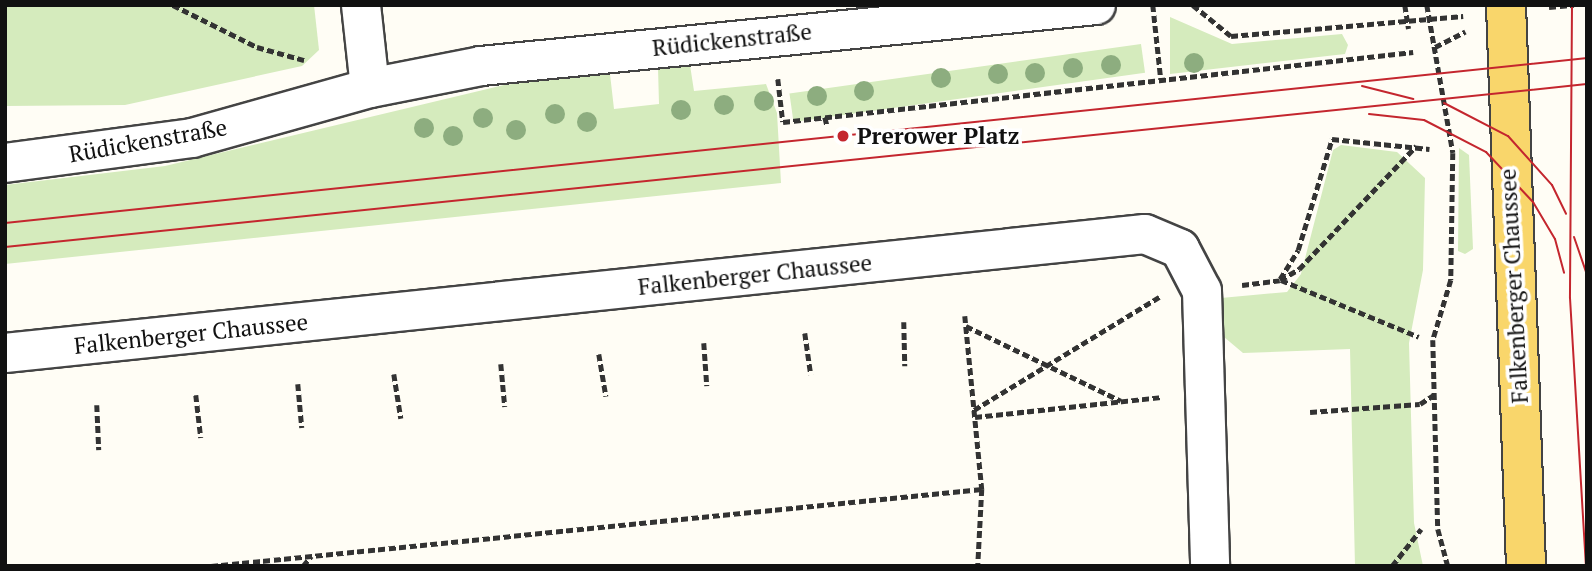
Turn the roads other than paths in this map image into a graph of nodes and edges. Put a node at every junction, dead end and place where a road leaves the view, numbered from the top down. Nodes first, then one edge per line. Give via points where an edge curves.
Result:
1 (361, 5) edge
2 (1096, 5) edge
3 (1506, 5) edge
4 (370, 88) junction
5 (5, 163) edge
6 (5, 353) edge
7 (1210, 566) edge
8 (1526, 566) edge

1 - 4 street
2 - 4 street, Rüdickenstraße via 481,66
3 - 8 main road, Falkenberger Chaussee
4 - 5 street, Rüdickenstraße via 192,138
6 - 7 street, Falkenberger Chaussee via 1145,234 1181,249 1202,291

